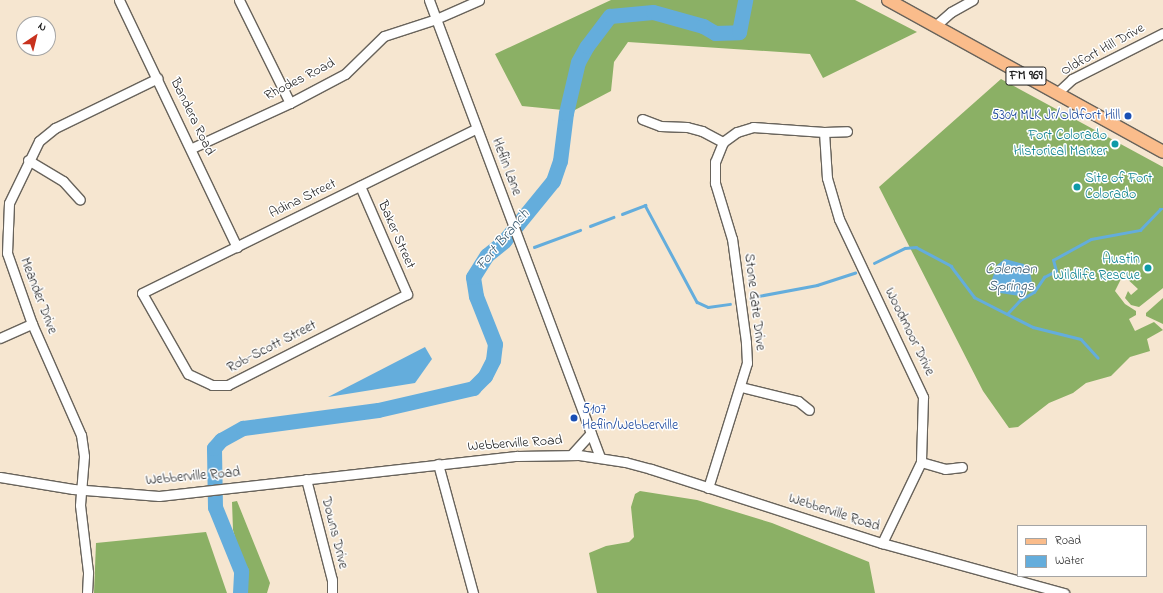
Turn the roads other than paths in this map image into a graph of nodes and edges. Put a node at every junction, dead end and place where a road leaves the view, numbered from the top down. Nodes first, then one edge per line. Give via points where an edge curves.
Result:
1 (119, 0) edge
2 (239, 0) edge
3 (429, 0) edge
4 (479, 0) edge
5 (888, 0) edge
6 (974, 0) edge
7 (436, 19) junction
8 (935, 26) junction
9 (1163, 33) edge
10 (158, 78) junction
11 (1057, 93) junction
12 (290, 103) junction
13 (642, 119) dead end
14 (476, 129) junction
15 (847, 131) dead end
16 (824, 132) junction
17 (723, 142) junction
18 (192, 148) junction
19 (1163, 152) edge
20 (28, 160) junction
21 (360, 186) junction
22 (80, 200) dead end
23 (4, 202) edge
24 (237, 247) junction
25 (142, 293) joint
26 (407, 294) joint
27 (32, 324) junction
28 (0, 338) edge
29 (741, 387) junction
30 (809, 410) dead end
31 (591, 433) junction
32 (572, 454) junction
33 (600, 457) junction
34 (921, 462) junction
35 (438, 464) junction
36 (962, 467) dead end
37 (0, 477) edge
38 (306, 480) junction
39 (708, 488) junction
40 (80, 490) junction
41 (882, 543) junction
42 (88, 593) edge
43 (332, 593) edge
44 (473, 593) edge
45 (1064, 593) edge

1 - 10 street, Bandera Road
2 - 12 street
3 - 7 street, Heflin Lane
4 - 7 street, Rhodes Road
5 - 8 main road, FM 969
6 - 8 street via 951,12
7 - 12 street, Rhodes Road via 384,36 345,74
7 - 14 street, Heflin Lane
8 - 11 main road, FM 969
9 - 11 street, Oldfort Hill Drive via 1072,80
10 - 18 street, Bandera Road
10 - 20 street, Meander Drive via 55,128 39,141
11 - 19 main road, FM 969
12 - 18 street, Rhodes Road
13 - 17 street via 660,126 687,127 702,131
14 - 21 street, Adina Street
14 - 31 street, Heflin Lane
15 - 16 street
16 - 17 street via 753,127 737,132
16 - 34 street, Woodmoor Drive via 827,178 839,218 923,397
17 - 29 street, Stone Gate Drive via 715,162 715,183 732,239 746,342 746,363
18 - 24 street, Bandera Road
20 - 22 street via 63,181
20 - 23 street, Meander Drive
21 - 24 street, Adina Street
21 - 26 street, Baker Street
23 - 27 street, Meander Drive via 7,253
24 - 25 street, Adina Street
25 - 26 street, Rob-Scott Street via 188,374 212,385 228,385
27 - 28 street
27 - 40 street, Meander Drive via 78,424 84,456
29 - 30 street via 798,401
29 - 39 street, Stone Gate Drive
31 - 32 street
31 - 33 street, Heflin Lane
32 - 33 street, Webberville Road
32 - 35 street, Webberville Road via 532,454
33 - 39 street, Webberville Road via 651,469
34 - 36 street via 945,469
34 - 41 street, Woodmoor Drive
35 - 38 street, Webberville Road
35 - 44 street
37 - 40 street, Webberville Road
38 - 40 street, Webberville Road via 159,496
38 - 43 street, Downs Drive via 332,580
39 - 41 street, Webberville Road
40 - 42 street, Meander Drive
41 - 45 street, Webberville Road

